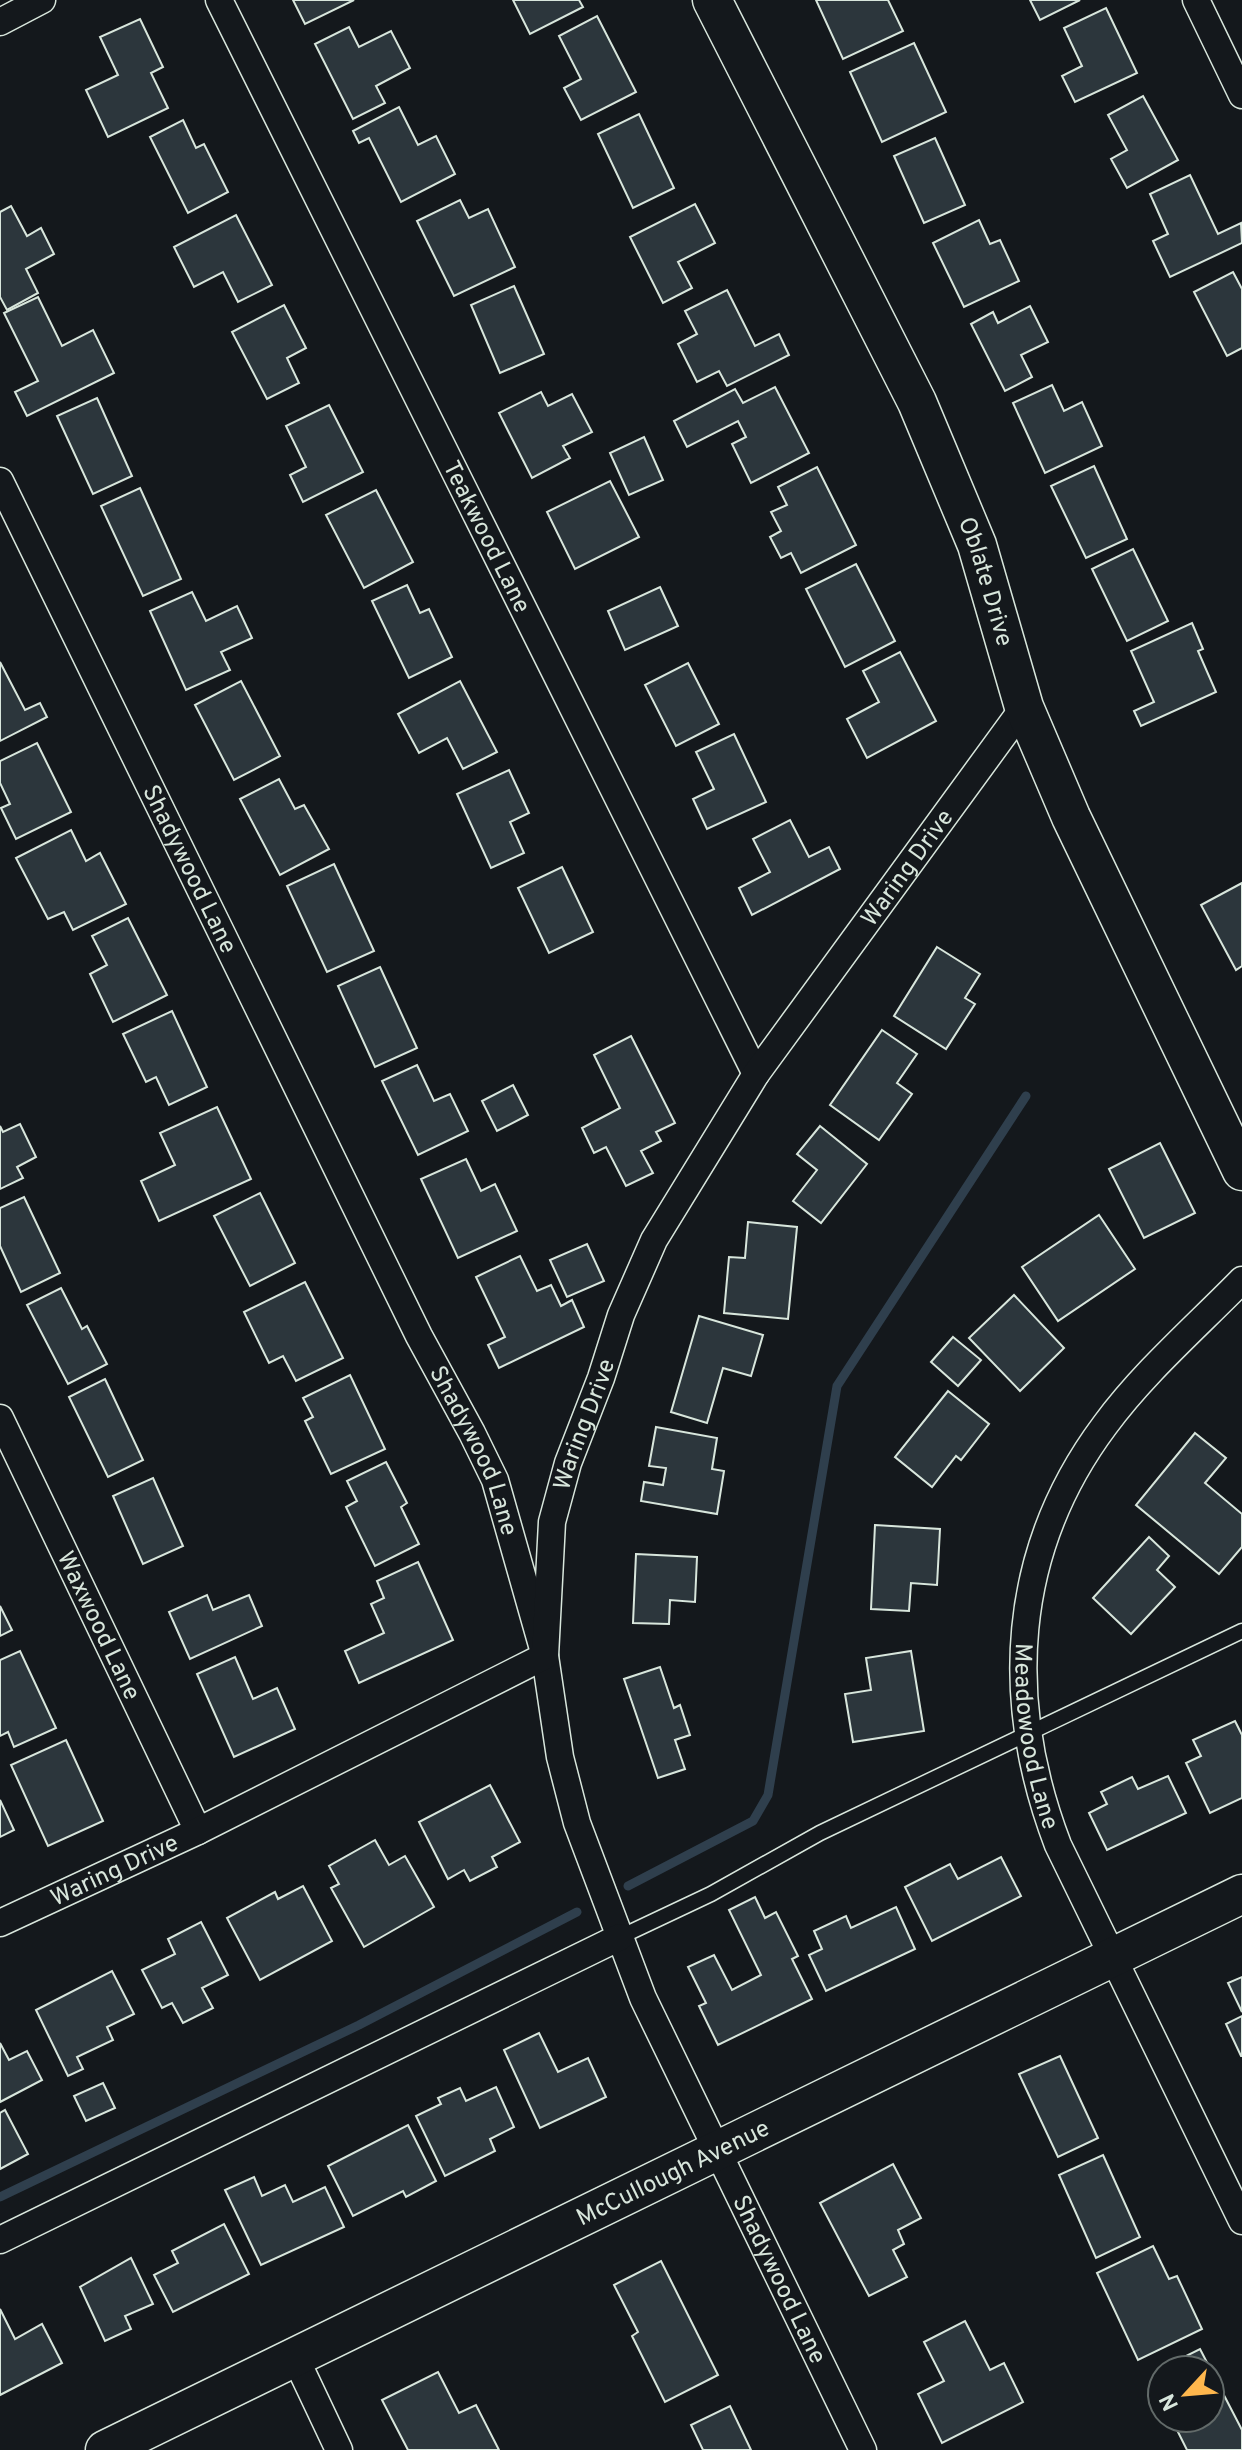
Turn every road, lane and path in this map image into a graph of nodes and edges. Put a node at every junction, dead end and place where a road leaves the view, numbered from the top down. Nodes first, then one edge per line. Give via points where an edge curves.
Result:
1 (42, 0) edge
2 (219, 0) edge
3 (712, 0) edge
4 (1196, 0) edge
5 (0, 22) edge
6 (1242, 95) edge
7 (0, 481) edge
8 (1024, 707) junction
9 (756, 1074) junction
10 (1242, 1171) edge
11 (1242, 1280) edge
12 (0, 1418) edge
13 (1242, 1631) edge
14 (545, 1656) junction
15 (1027, 1736) junction
16 (198, 1831) junction
17 (1242, 1894) edge
18 (0, 1923) edge
19 (620, 1937) junction
20 (1113, 1957) junction
21 (718, 2150) junction
22 (1242, 2221) edge
23 (0, 2240) edge
24 (295, 2357) junction
25 (105, 2450) edge
26 (339, 2450) edge
27 (863, 2450) edge

1 - 5 street
2 - 9 street, Teakwood Lane
3 - 8 street, Oblate Drive via 917,402 977,545
4 - 6 street
7 - 14 street, Shadywood Lane via 419,1336 495,1480
8 - 9 street, Waring Drive
8 - 10 street, Oblate Drive via 1071,817
9 - 14 street, Waring Drive via 654,1240 621,1315 552,1522
11 - 15 street, Meadowood Lane via 1104,1425 1060,1502 1040,1557 1025,1629
12 - 16 street, Waxwood Lane
13 - 15 lane
14 - 16 street, Waring Drive
14 - 19 street, Shadywood Lane via 560,1757 577,1823
15 - 19 lane via 820,1833
15 - 20 street, Meadowood Lane via 1042,1804
16 - 18 street, Waring Drive
17 - 20 street, McCullough Avenue
19 - 21 street, Shadywood Lane via 643,1998
19 - 23 street
20 - 21 street, McCullough Avenue
20 - 22 street, Meadowood Lane
21 - 24 street, McCullough Avenue
21 - 27 street, Shadywood Lane
24 - 25 street, McCullough Avenue
24 - 26 street

